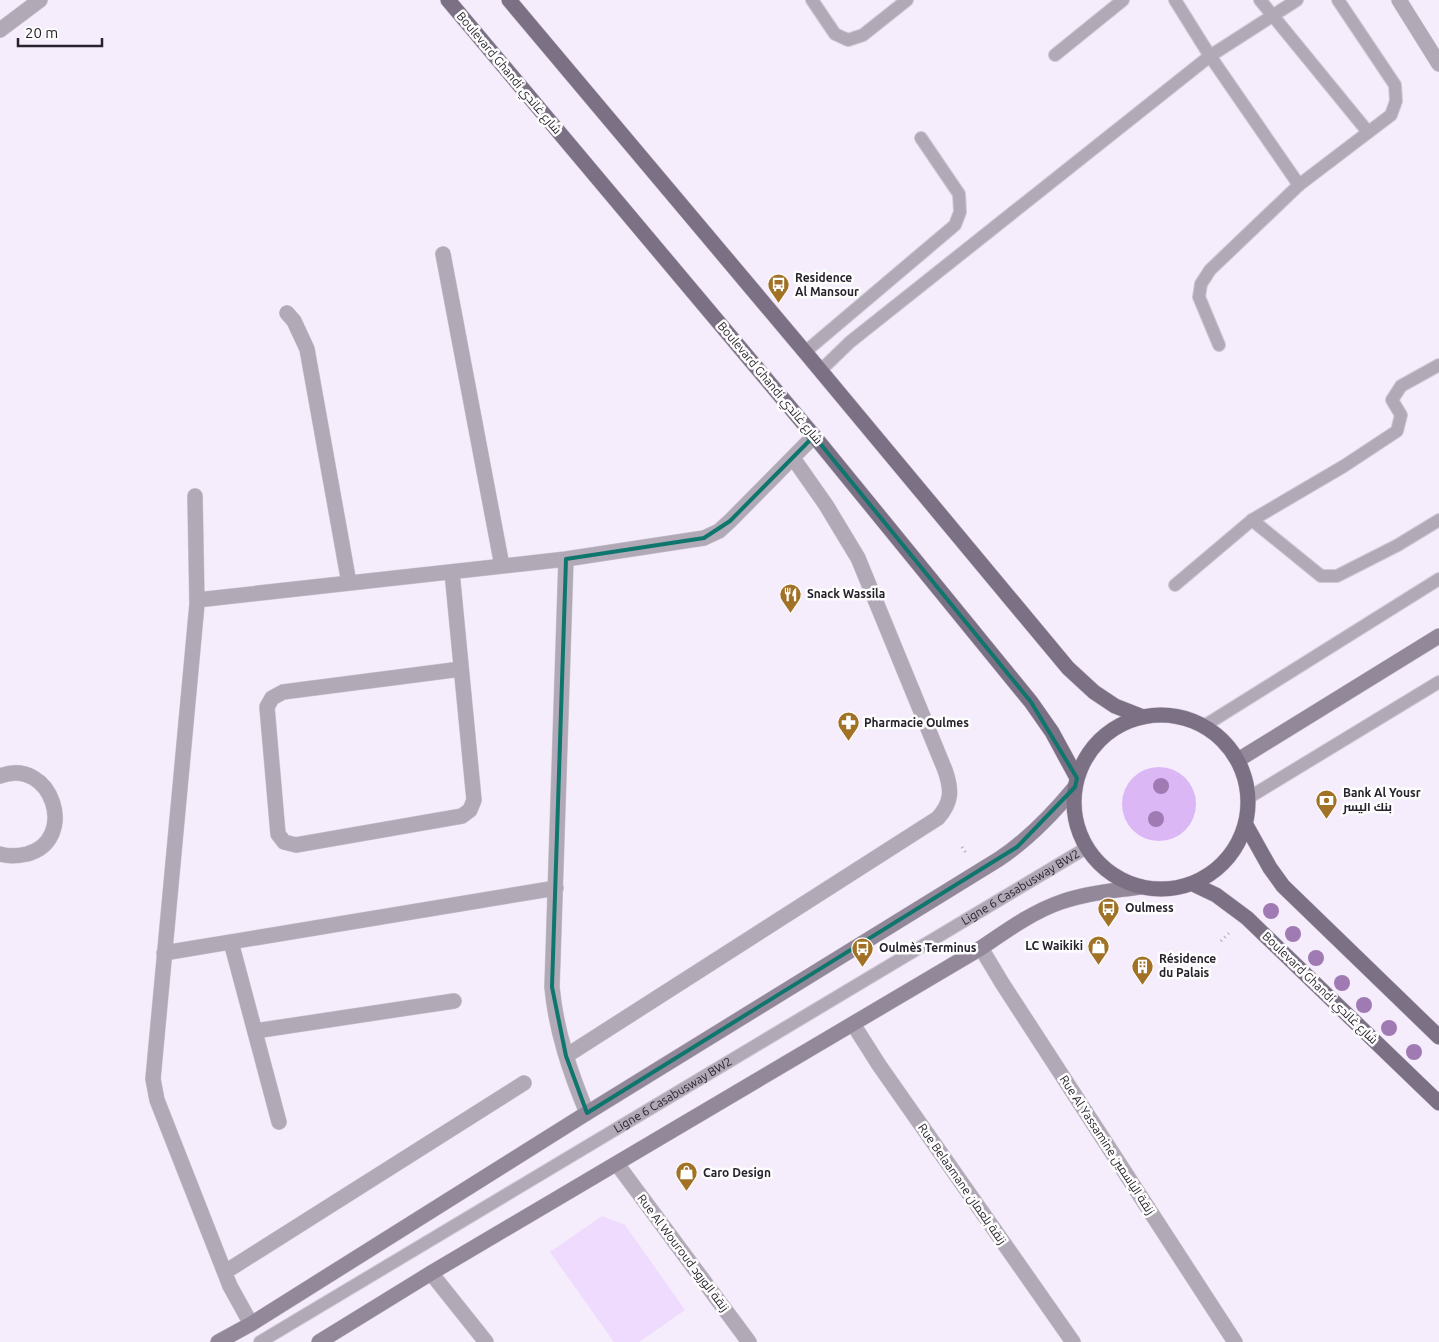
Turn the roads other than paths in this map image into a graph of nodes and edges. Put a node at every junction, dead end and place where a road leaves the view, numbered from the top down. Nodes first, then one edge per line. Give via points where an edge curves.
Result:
1 (40, 0) edge
2 (448, 0) edge
3 (509, 0) edge
4 (812, 0) edge
5 (908, 0) edge
6 (1123, 0) edge
7 (1175, 0) edge
8 (1260, 0) edge
9 (1297, 0) edge
10 (1338, 0) edge
11 (1399, 0) edge
12 (1273, 16) junction
13 (0, 30) edge
14 (1055, 55) dead end
15 (1210, 56) junction
16 (1439, 64) edge
17 (1368, 132) junction
18 (921, 138) dead end
19 (1299, 185) junction
20 (443, 254) dead end
21 (287, 313) dead end
22 (1218, 345) dead end
23 (805, 352) junction
24 (1439, 365) edge
25 (820, 371) junction
26 (814, 436) junction
27 (793, 458) junction
28 (195, 496) dead end
29 (1252, 520) junction
30 (1439, 520) edge
31 (566, 559) junction
32 (502, 566) junction
33 (452, 572) junction
34 (1439, 579) edge
35 (349, 583) junction
36 (1175, 585) dead end
37 (197, 600) junction
38 (1439, 636) edge
39 (461, 669) junction
40 (1439, 682) edge
41 (1143, 717) junction
42 (1204, 726) junction
43 (1238, 760) junction
44 (0, 776) edge
45 (1076, 783) junction
46 (1248, 798) junction
47 (1246, 825) junction
48 (1086, 848) junction
49 (0, 854) edge
50 (1193, 884) junction
51 (1140, 887) junction
52 (556, 888) junction
53 (231, 942) junction
54 (981, 948) junction
55 (164, 953) junction
56 (454, 1001) dead end
57 (853, 1024) junction
58 (255, 1031) junction
59 (1439, 1037) edge
60 (566, 1056) junction
61 (524, 1083) dead end
62 (1439, 1102) edge
63 (587, 1113) junction
64 (279, 1122) dead end
65 (616, 1164) junction
66 (225, 1272) junction
67 (431, 1273) junction
68 (251, 1324) junction
69 (218, 1342) edge
70 (260, 1342) edge
71 (319, 1342) edge
72 (486, 1342) edge
73 (749, 1342) edge
74 (1073, 1342) edge
75 (1236, 1342) edge

1 - 13 street
2 - 26 main road, Boulevard Ghandi شارع غاندي
3 - 23 main road
4 - 5 lane via 835,34 848,40 863,36
6 - 14 lane
7 - 15 lane
8 - 12 lane
9 - 12 lane
10 - 17 lane via 1395,85 1396,101 1390,115
11 - 16 street
12 - 15 lane
12 - 17 lane
15 - 19 lane
15 - 25 lane via 850,342
17 - 19 lane
18 - 23 lane via 959,194 960,212 955,225
19 - 22 lane via 1210,270 1201,284 1200,297
20 - 32 street
21 - 35 street via 307,349
23 - 25 main road
24 - 29 lane via 1401,386 1392,400 1401,415 1398,431
25 - 41 main road via 1068,668 1115,706
26 - 27 street
26 - 45 main road, Boulevard Ghandi شارع غاندي via 1031,702 1052,732
27 - 31 street via 719,531 704,538
27 - 60 street via 858,558 948,778 950,798 946,809 938,818
28 - 37 street
29 - 30 lane via 1321,576 1336,576
29 - 36 lane
31 - 32 street
31 - 52 street
32 - 33 street
33 - 35 street
33 - 39 street
34 - 42 lane
35 - 37 street
37 - 55 street
38 - 43 main road
39 - 39 street via 474,800 470,810 462,816 296,846 284,842 278,834 275,805 267,707 272,698 283,692
40 - 46 lane
41 - 42 main road via 1174,716
41 - 45 main road via 1123,724 1098,742 1086,758
42 - 43 main road via 1221,738
43 - 46 main road
44 - 49 street via 16,773 30,776 42,784 53,801 56,821 43,845 32,853 18,856
45 - 48 main road via 1075,819
45 - 63 main road via 1038,829 1017,847
46 - 47 main road
47 - 50 main road via 1227,860 1206,878
47 - 59 main road via 1283,886
48 - 51 main road via 1104,869
48 - 70 lane, Ligne 6 Casabusway BW2
50 - 51 main road via 1153,890
50 - 62 main road, Boulevard Ghandi شارع غاندي via 1216,895 1247,918
51 - 54 main road via 1060,902 1034,914
52 - 53 street
52 - 60 street via 552,987
53 - 55 street
53 - 58 street
54 - 57 main road
54 - 75 street, Rue Al Yassamine زنقة الياسمين
55 - 66 street via 153,1079 160,1107
56 - 58 street
57 - 65 main road
57 - 74 street, Rue Belaamane زنقة بلعمان
58 - 64 street
60 - 63 street
61 - 66 street
63 - 68 main road
65 - 67 main road
65 - 73 street, Rue Al Wouroud زنقة الورود
66 - 68 street
67 - 71 main road
67 - 72 street
68 - 69 main road

